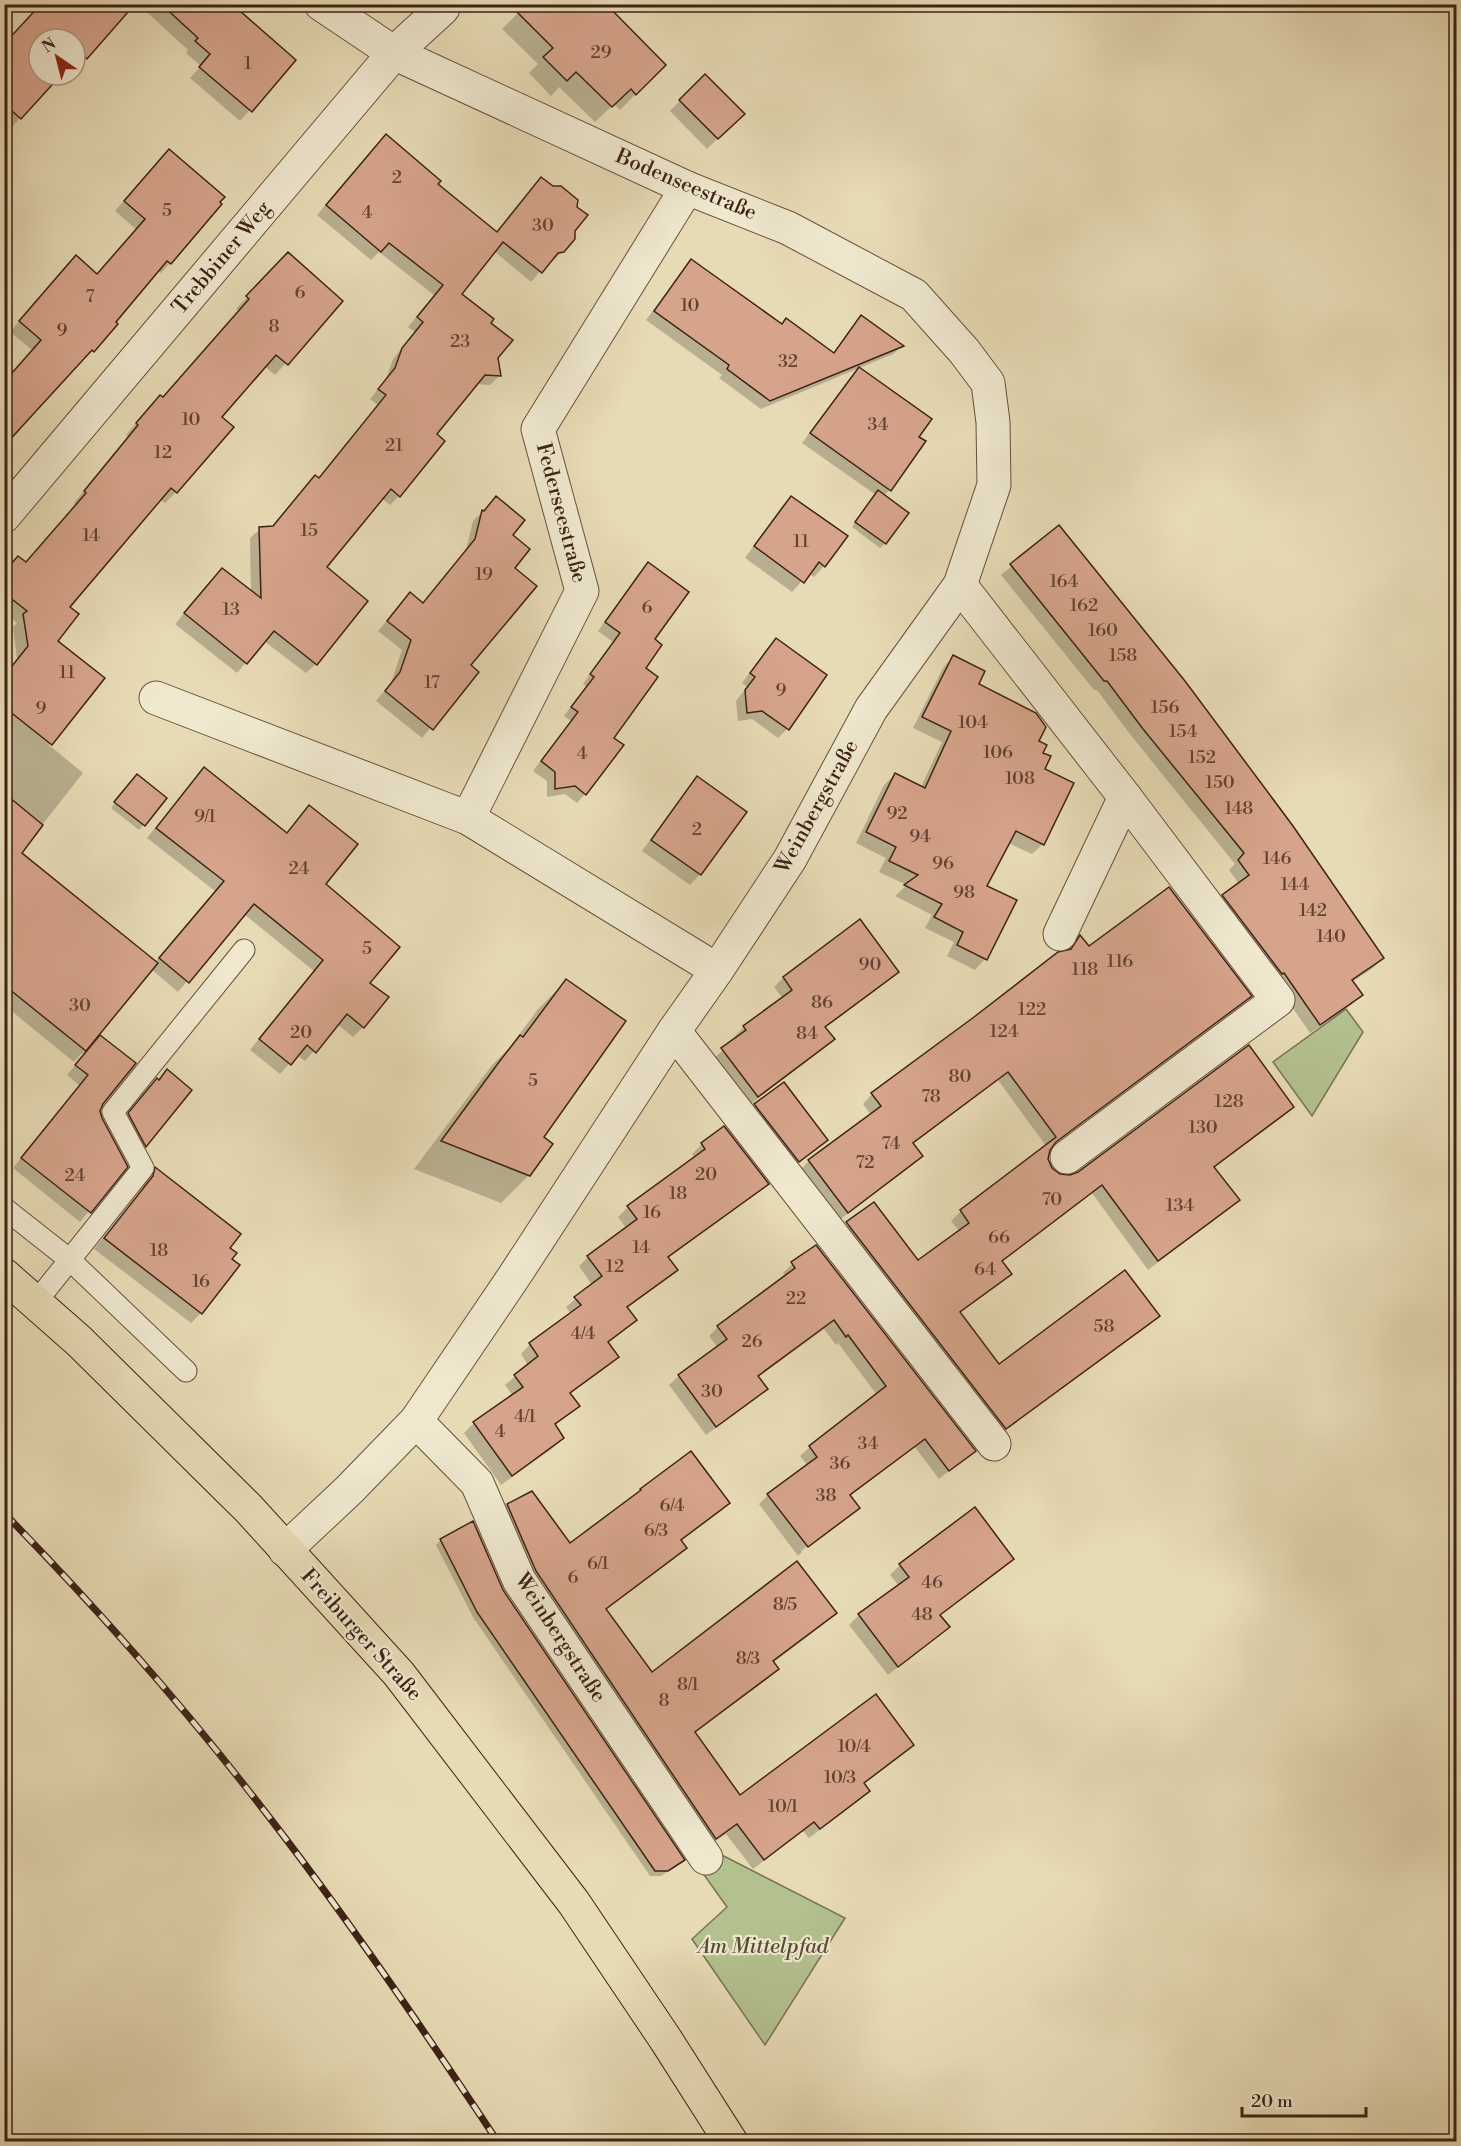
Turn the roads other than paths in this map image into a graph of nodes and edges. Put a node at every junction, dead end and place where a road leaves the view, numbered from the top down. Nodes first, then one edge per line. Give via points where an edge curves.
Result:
1 (321, 4) edge
2 (444, 4) edge
3 (394, 53) junction
4 (687, 188) junction
5 (993, 422) joint
6 (4, 516) edge
7 (960, 585) junction
8 (156, 698) dead end
9 (1125, 797) junction
10 (468, 818) junction
11 (1060, 934) dead end
12 (244, 950) dead end
13 (717, 970) junction
14 (674, 1031) junction
15 (1067, 1157) dead end
16 (4, 1208) edge
17 (70, 1260) junction
18 (4, 1275) edge
19 (36, 1302) junction
20 (186, 1371) dead end
21 (416, 1421) junction
22 (994, 1444) dead end
23 (285, 1550) junction
24 (706, 1858) dead end
25 (731, 2142) edge

1 - 3 street, Bodenseestraße
2 - 3 street, Trebbiner Weg
3 - 4 street, Bodenseestraße
3 - 6 street, Trebbiner Weg
4 - 5 street, Bodenseestraße via 788,228 914,295 988,383
4 - 10 street, Federseestraße via 538,429 582,591
5 - 7 street, Weinbergstraße via 994,485
7 - 9 street
7 - 13 street, Weinbergstraße via 871,709 790,859
8 - 10 street
9 - 11 street
9 - 15 street via 1278,1000
10 - 13 street
12 - 17 lane via 112,1112 143,1168
13 - 14 street, Weinbergstraße
14 - 21 street, Weinbergstraße
14 - 22 street
16 - 17 lane
17 - 19 lane
17 - 20 lane
18 - 19 main road, Freiburger Straße
19 - 23 main road, Freiburger Straße via 249,1509
21 - 23 street, Weinbergstraße
21 - 24 street, Weinbergstraße via 477,1484 519,1580
23 - 25 main road, Freiburger Straße via 388,1662 574,1903

